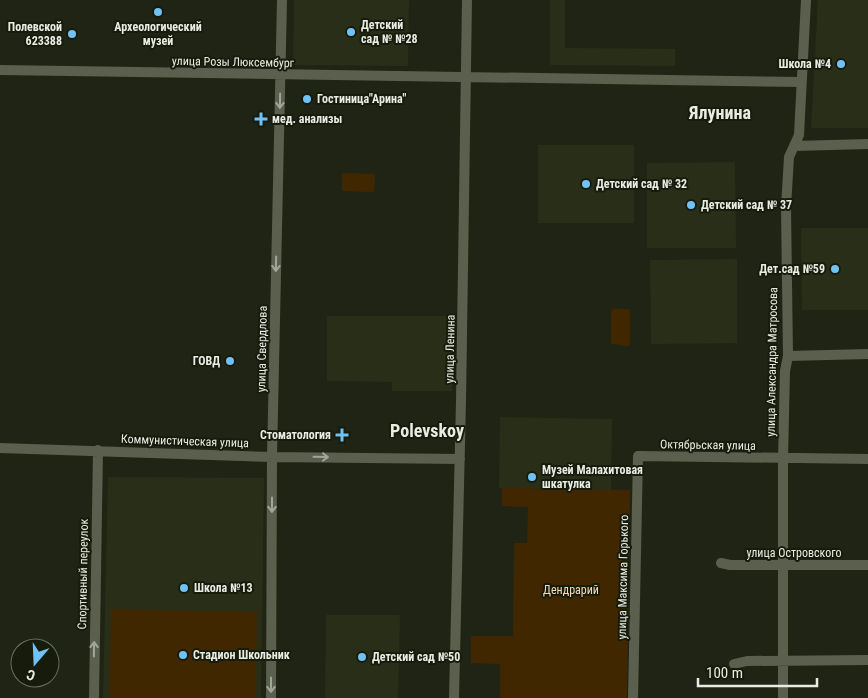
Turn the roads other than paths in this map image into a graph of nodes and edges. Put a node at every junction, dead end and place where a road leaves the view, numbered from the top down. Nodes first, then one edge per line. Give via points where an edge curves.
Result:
1 (282, 0) edge
2 (467, 0) edge
3 (806, 0) edge
4 (0, 70) edge
5 (280, 75) junction
6 (466, 78) junction
7 (801, 82) junction
8 (868, 144) edge
9 (794, 146) junction
10 (868, 354) edge
11 (788, 356) junction
12 (0, 448) edge
13 (98, 450) junction
14 (638, 456) joint
15 (272, 457) junction
16 (782, 459) junction
17 (868, 459) edge
18 (460, 460) junction
19 (721, 563) dead end
20 (868, 565) edge
21 (783, 566) junction
22 (868, 660) edge
23 (783, 661) junction
24 (734, 664) dead end
25 (94, 698) edge
26 (271, 698) edge
27 (454, 698) edge
28 (633, 698) edge
29 (783, 698) edge

1 - 5 street, улица Свердлова
2 - 6 street, улица Ленина
3 - 7 street, улица Александра Матросова
4 - 5 street, улица Розы Люксембург
5 - 6 street, улица Розы Люксембург
5 -> 15 street, улица Свердлова
6 - 7 street, улица Розы Люксембург
6 - 18 street, улица Ленина
7 - 9 street, улица Александра Матросова via 799,135
8 - 9 street
9 - 11 street, улица Александра Матросова via 789,157 786,207
10 - 11 street
11 - 16 street, улица Александра Матросова
12 - 13 street, Коммунистическая улица
13 - 15 street, Коммунистическая улица
25 -> 13 street, Спортивный переулок
14 - 16 street, Октябрьская улица
14 - 28 street, улица Максима Горького
15 -> 18 street, Коммунистическая улица
15 -> 26 street, улица Свердлова
16 - 17 street, Октябрьская улица
16 - 21 street, улица Александра Матросова
18 - 27 street, улица Ленина
19 - 21 street, улица Островского
20 - 21 street, улица Островского
21 - 23 street, улица Александра Матросова
22 - 23 street
23 - 24 street
23 - 29 street, улица Александра Матросова

